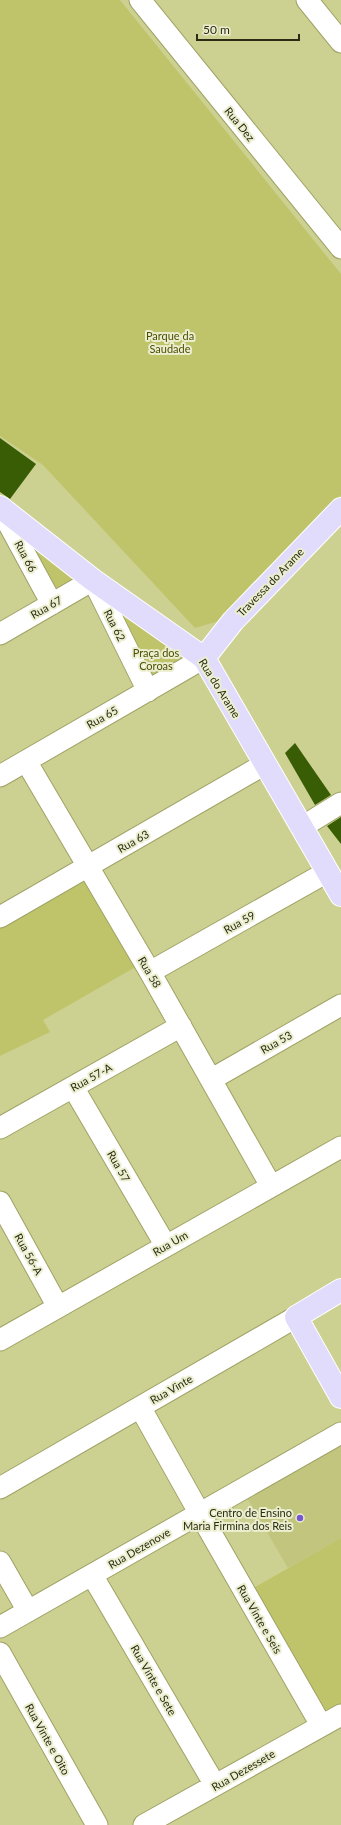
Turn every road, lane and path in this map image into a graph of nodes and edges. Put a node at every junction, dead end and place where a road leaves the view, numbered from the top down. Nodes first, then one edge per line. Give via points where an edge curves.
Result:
1 (140, 0) edge
2 (307, 0) edge
3 (341, 42) edge
4 (341, 248) edge
5 (0, 507) edge
6 (341, 509) edge
7 (93, 580) junction
8 (52, 604) junction
9 (0, 634) edge
10 (204, 658) junction
11 (148, 691) junction
12 (26, 761) junction
13 (265, 764) junction
14 (0, 776) edge
15 (341, 803) edge
16 (302, 828) junction
17 (87, 867) junction
18 (327, 872) junction
19 (341, 896) edge
20 (0, 916) edge
21 (150, 972) junction
22 (341, 1005) edge
23 (181, 1026) junction
24 (212, 1079) junction
25 (73, 1087) junction
26 (0, 1128) edge
27 (341, 1147) edge
28 (271, 1186) junction
29 (0, 1202) edge
30 (166, 1246) junction
31 (341, 1290) edge
32 (58, 1307) junction
33 (296, 1317) junction
34 (0, 1340) edge
35 (341, 1397) edge
36 (140, 1407) junction
37 (341, 1434) edge
38 (0, 1488) edge
39 (200, 1514) junction
40 (0, 1562) edge
41 (92, 1575) junction
42 (28, 1611) junction
43 (0, 1627) edge
44 (0, 1654) edge
45 (341, 1715) edge
46 (321, 1725) junction
47 (215, 1785) junction
48 (150, 1824) edge
49 (97, 1825) edge

1 - 4 street, Rua Dez
2 - 3 street
5 - 7 main road, Rua do Arame
5 - 8 street, Rua 66
6 - 10 main road, Travessa do Arame via 233,620
7 - 8 street, Rua 67
7 - 10 main road, Rua do Arame
7 - 11 street, Rua 62
8 - 9 street, Rua 67
10 - 11 street, Rua 65
10 - 13 main road, Rua do Arame
11 - 12 street, Rua 65
12 - 14 street, Rua 65
12 - 17 street, Rua 58
13 - 16 main road, Rua do Arame
13 - 17 street, Rua 63
15 - 16 street
16 - 18 main road, Rua do Arame
17 - 20 street, Rua 63
17 - 21 street, Rua 58
18 - 19 main road, Rua do Arame
18 - 21 street, Rua 59
21 - 23 street, Rua 58
22 - 24 street, Rua 53
23 - 24 street, Rua 58
23 - 25 street, Rua 57-A
24 - 28 street, Rua 58
25 - 26 street, Rua 57-A
25 - 30 street, Rua 57
27 - 28 street, Rua Um
28 - 30 street, Rua Um
29 - 32 street, Rua 56-A
30 - 32 street, Rua Um
31 - 33 main road, Rua Vinte
32 - 34 street, Rua Um
33 - 35 main road
33 - 36 street, Rua Vinte
36 - 38 street, Rua Vinte
36 - 39 street, Rua Vinte e Seis
37 - 39 street, Rua Dezenove
39 - 41 street, Rua Dezenove
39 - 46 street, Rua Vinte e Seis
40 - 42 street
41 - 42 street, Rua Dezenove
41 - 47 street, Rua Vinte e Sete
42 - 43 street, Rua Dezenove
44 - 49 street, Rua Vinte e Oito
45 - 46 street, Rua Dezessete
46 - 47 street, Rua Dezessete
47 - 48 street, Rua Dezessete

